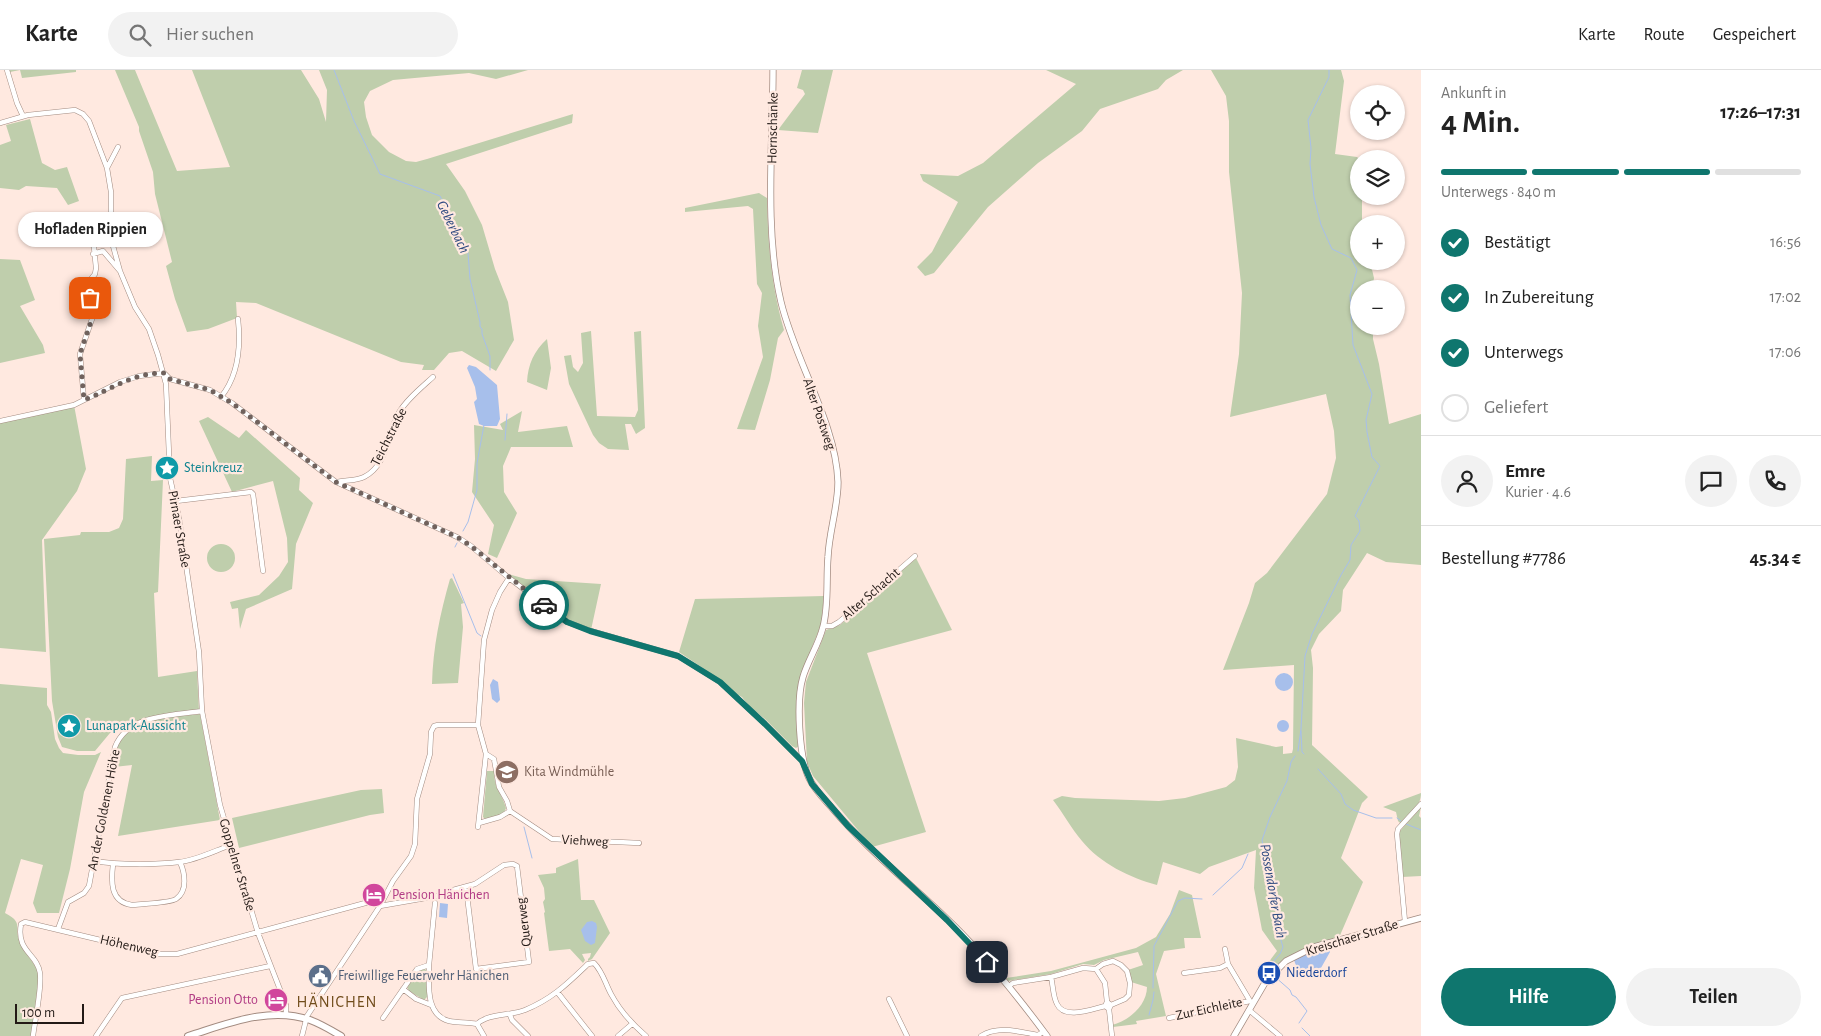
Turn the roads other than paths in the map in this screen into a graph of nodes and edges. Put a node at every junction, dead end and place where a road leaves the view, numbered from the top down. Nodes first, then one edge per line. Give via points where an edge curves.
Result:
1 (6, 70) edge
2 (773, 70) edge
3 (23, 116) junction
4 (0, 122) edge
5 (118, 146) dead end
6 (107, 168) junction
7 (772, 186) joint
8 (111, 225) junction
9 (94, 254) junction
10 (120, 271) junction
11 (238, 319) dead end
12 (164, 373) junction
13 (433, 377) dead end
14 (221, 396) junction
15 (84, 400) junction
16 (0, 421) edge
17 (336, 482) junction
18 (176, 501) junction
19 (915, 556) dead end
20 (263, 571) dead end
21 (509, 578) junction
22 (824, 626) junction
23 (202, 711) junction
24 (478, 725) junction
25 (486, 754) junction
26 (802, 761) junction
27 (1421, 804) edge
28 (510, 811) junction
29 (639, 843) dead end
30 (231, 845) junction
31 (94, 861) junction
32 (180, 862) junction
33 (113, 864) junction
34 (466, 887) junction
35 (435, 903) dead end
36 (380, 906) junction
37 (1421, 918) edge
38 (1405, 922) junction
39 (58, 929) junction
40 (258, 933) junction
41 (1224, 949) dead end
42 (1228, 964) junction
43 (429, 965) junction
44 (270, 966) junction
45 (1096, 969) junction
46 (1184, 973) dead end
47 (1051, 977) junction
48 (1009, 986) junction
49 (403, 989) junction
50 (558, 993) junction
51 (889, 999) dead end
52 (431, 1005) junction
53 (1251, 1005) junction
54 (1108, 1006) junction
55 (510, 1014) junction
56 (286, 1015) junction
57 (383, 1018) dead end
58 (1169, 1018) dead end
59 (306, 1019) junction
60 (477, 1024) junction
61 (632, 1024) junction
62 (1045, 1034) edge
63 (33, 1036) edge
64 (96, 1036) edge
65 (188, 1036) edge
66 (302, 1036) edge
67 (341, 1036) edge
68 (484, 1036) edge
69 (528, 1036) edge
70 (592, 1036) edge
71 (618, 1036) edge
72 (646, 1036) edge
73 (907, 1036) edge
74 (981, 1036) edge
75 (1112, 1036) edge
76 (1234, 1036) edge
77 (1280, 1036) edge

1 - 3 street
2 - 7 street, Hornschänke
3 - 4 street
3 - 6 street, Pirnaer Straße via 67,110 84,114
5 - 6 street
6 - 8 street, Pirnaer Straße
7 - 22 street, Alter Postweg via 772,247 781,305 826,426 838,481 828,555
8 - 9 street via 103,230 82,229 94,247
8 - 10 street, Pirnaer Straße
9 - 10 street via 103,251
9 - 15 street via 95,274 87,284 92,319 80,354
10 - 12 street, Pirnaer Straße via 148,329
11 - 14 street via 239,347 235,373
12 - 14 street via 170,379
12 - 15 street via 120,382
12 - 18 street, Pirnaer Straße via 170,478
13 - 17 street, Teichstraße via 398,414 388,445 372,471 356,479
14 - 17 street
15 - 16 street
17 - 21 street via 457,537
18 - 20 street via 253,494
18 - 23 street, Pirnaer Straße via 199,652
19 - 22 street, Alter Schacht via 838,622
21 - 24 street via 500,592 485,632
21 - 26 street via 567,622 678,656 720,682
22 - 26 street, Alter Postweg via 802,680
23 - 30 street, Goppelner Straße
23 - 31 street, An der Goldenen Höhe via 138,722 118,738
24 - 25 street
24 - 36 street via 434,726 417,799 415,844
25 - 28 street via 494,759 498,787
25 - 28 street via 479,825
26 - 48 street via 810,779 848,826 947,920
27 - 38 street via 1397,834
28 - 29 street, Viehweg via 552,839
30 - 32 street
30 - 40 street, Goppelner Straße
31 - 33 street
31 - 39 street, An der Goldenen Höhe via 89,886 65,906
32 - 33 street
32 - 33 street via 184,886 175,900 132,905 116,896 112,889
34 - 34 street, Querweg via 504,865 517,866 529,962 476,969
34 - 36 street, Querweg via 443,895
35 - 43 street
36 - 40 street, Höhenweg via 369,902
36 - 59 street
37 - 38 street, Kreischaer Straße
38 - 53 street, Kreischaer Straße via 1314,947 1286,961 1266,981
39 - 40 street, Höhenweg via 168,955
39 - 63 street, Höhenweg via 25,922 21,924 21,941 40,972
40 - 44 street, Goppelner Straße
41 - 42 street, Zur Eichleite
42 - 46 street
42 - 53 street, Zur Eichleite
43 - 49 street via 417,969
43 - 52 street
44 - 56 street, Goppelner Straße via 286,1005
44 - 64 street via 122,998
45 - 47 street via 1083,968
45 - 54 street via 1105,983
45 - 54 street via 1113,961 1128,971 1129,994
47 - 48 street
47 - 54 street via 1060,1010 1070,1013
48 - 62 street
49 - 52 street
49 - 57 street
50 - 55 street
50 - 61 street via 591,963 600,969 611,994
50 - 70 street
51 - 73 street
52 - 60 street via 440,1017 448,1021
53 - 58 street, Zur Eichleite
53 - 76 street, Kreischaer Straße
53 - 77 street
54 - 75 street
55 - 60 street via 481,1020
55 - 69 street
56 - 59 main road
56 - 65 main road via 253,1017
59 - 66 street
59 - 67 main road
60 - 68 street
61 - 71 street
61 - 72 street
62 - 74 street via 993,1030

